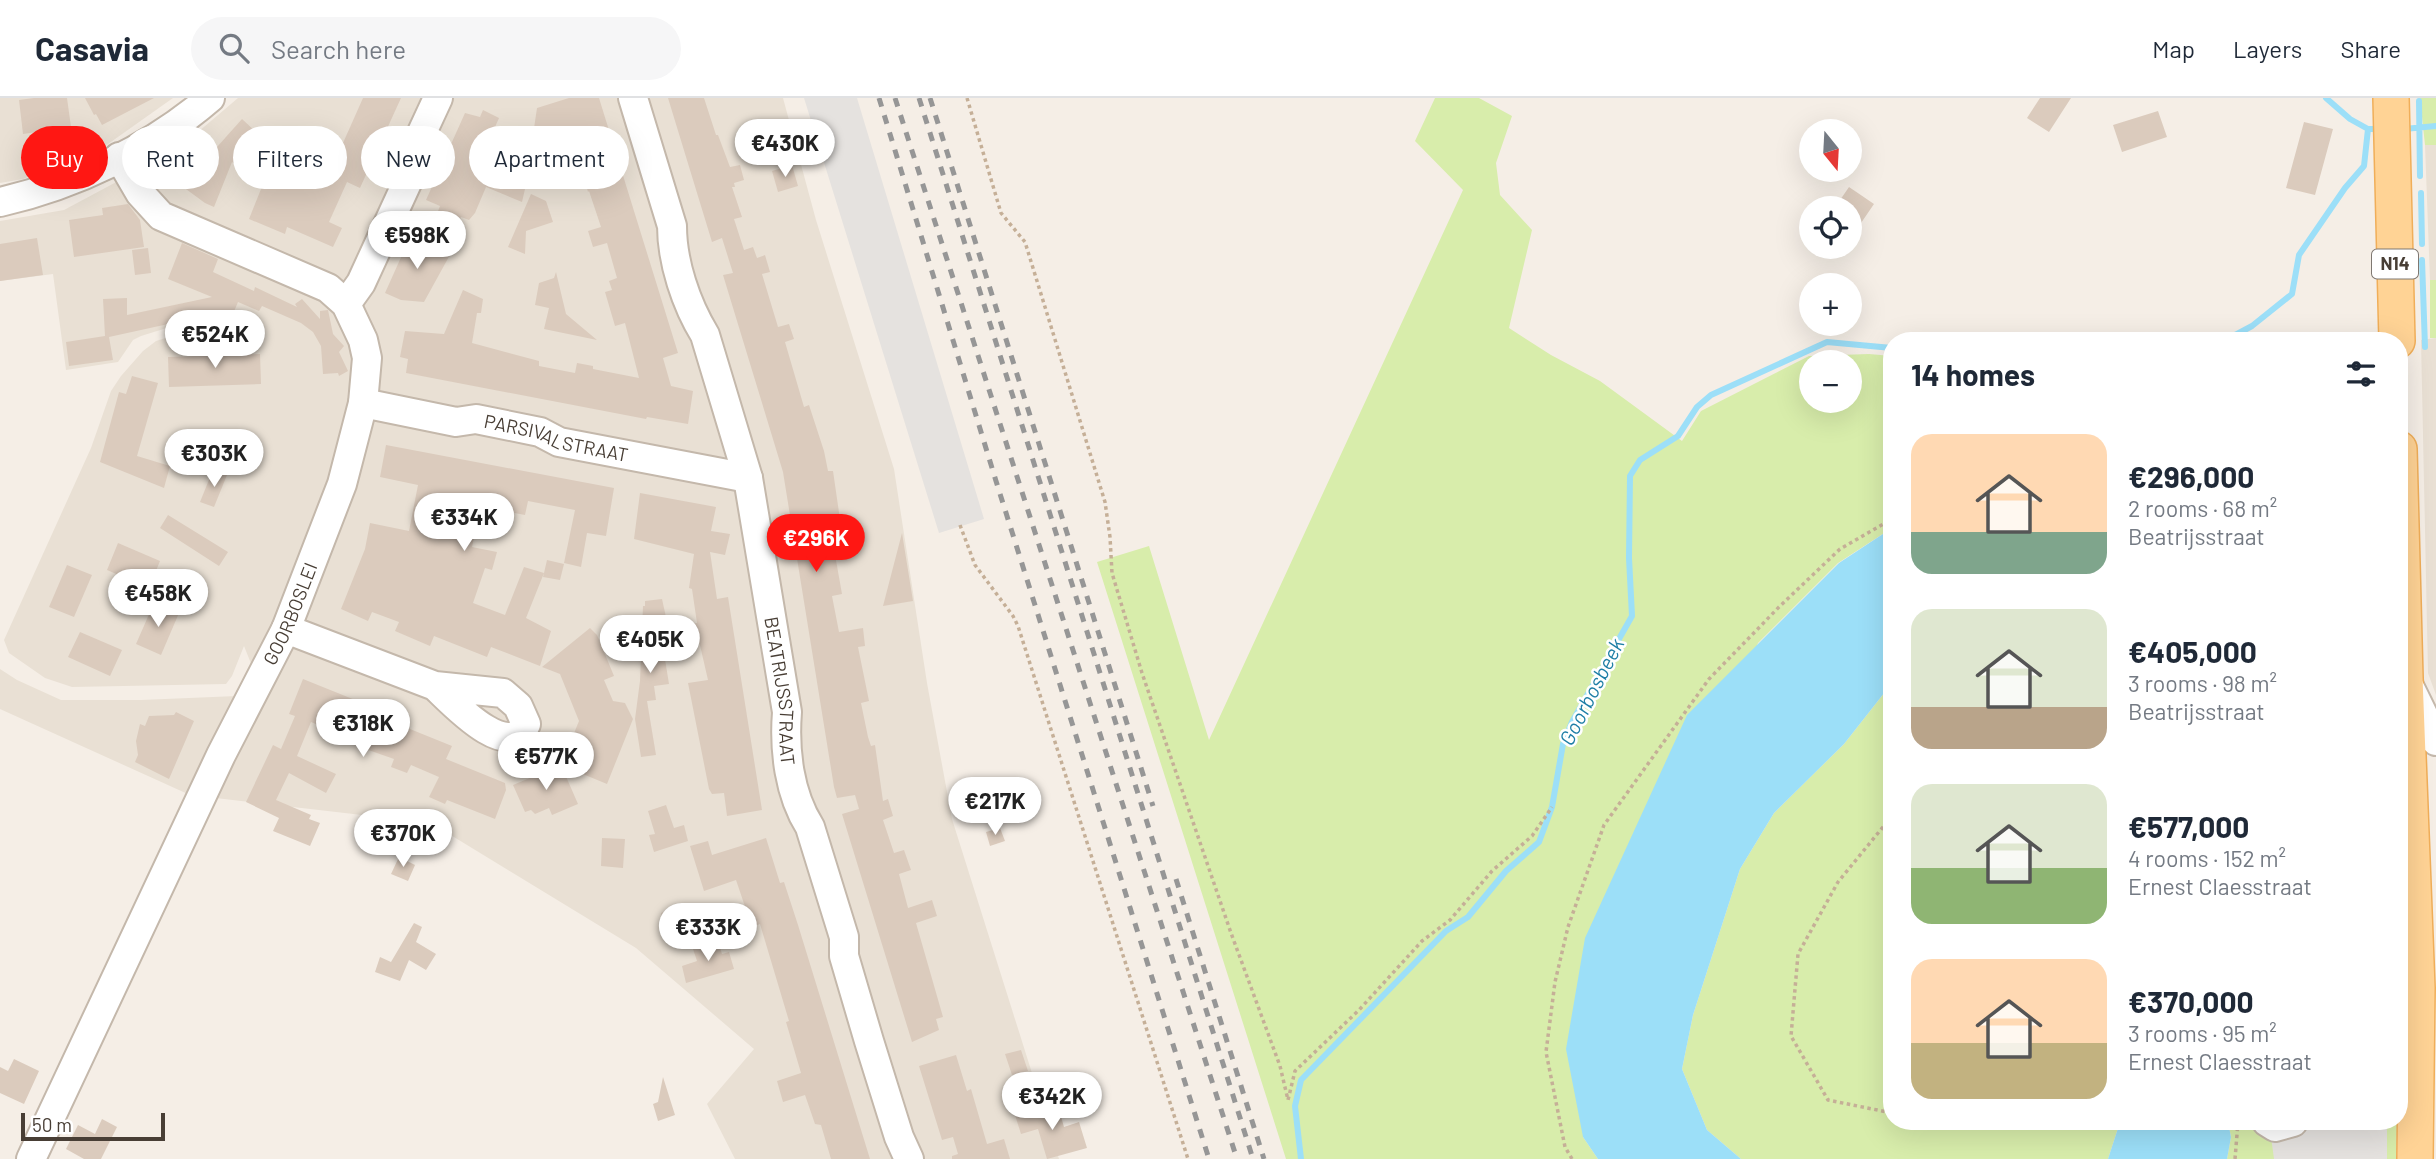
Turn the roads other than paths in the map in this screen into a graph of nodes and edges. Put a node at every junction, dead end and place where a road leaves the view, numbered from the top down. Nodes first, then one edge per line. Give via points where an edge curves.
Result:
1 (211, 98) edge
2 (438, 98) edge
3 (633, 98) edge
4 (2390, 98) edge
5 (120, 157) junction
6 (0, 202) edge
7 (346, 304) junction
8 (2397, 332) edge
9 (363, 403) junction
10 (748, 478) junction
11 (286, 629) junction
12 (2408, 684) edge
13 (435, 686) dead end
14 (2408, 719) edge
15 (2436, 741) edge
16 (2427, 981) edge
17 (2408, 1082) edge
18 (31, 1159) edge
19 (909, 1159) edge
20 (2415, 1159) edge

1 - 5 street
2 - 7 street via 413,152 412,172
3 - 10 street, BEATRIJSSTRAAT via 672,226 671,246 694,317 705,335
4 - 8 main road, N14
5 - 6 street via 39,192
5 - 7 street, GOORBOSLEI via 140,193 161,216 328,288
7 - 9 street, GOORBOSLEI via 367,358
9 - 10 street, PARSIVALSTRAAT via 456,422 476,419 540,432 559,442
9 - 11 street, GOORBOSLEI via 342,484
10 - 19 street, BEATRIJSSTRAAT via 787,712 784,733 794,791 813,837 869,1041
11 - 13 street
11 - 18 street, GOORBOSLEI
12 - 15 street
14 - 16 main road
16 - 17 main road
17 - 20 main road

